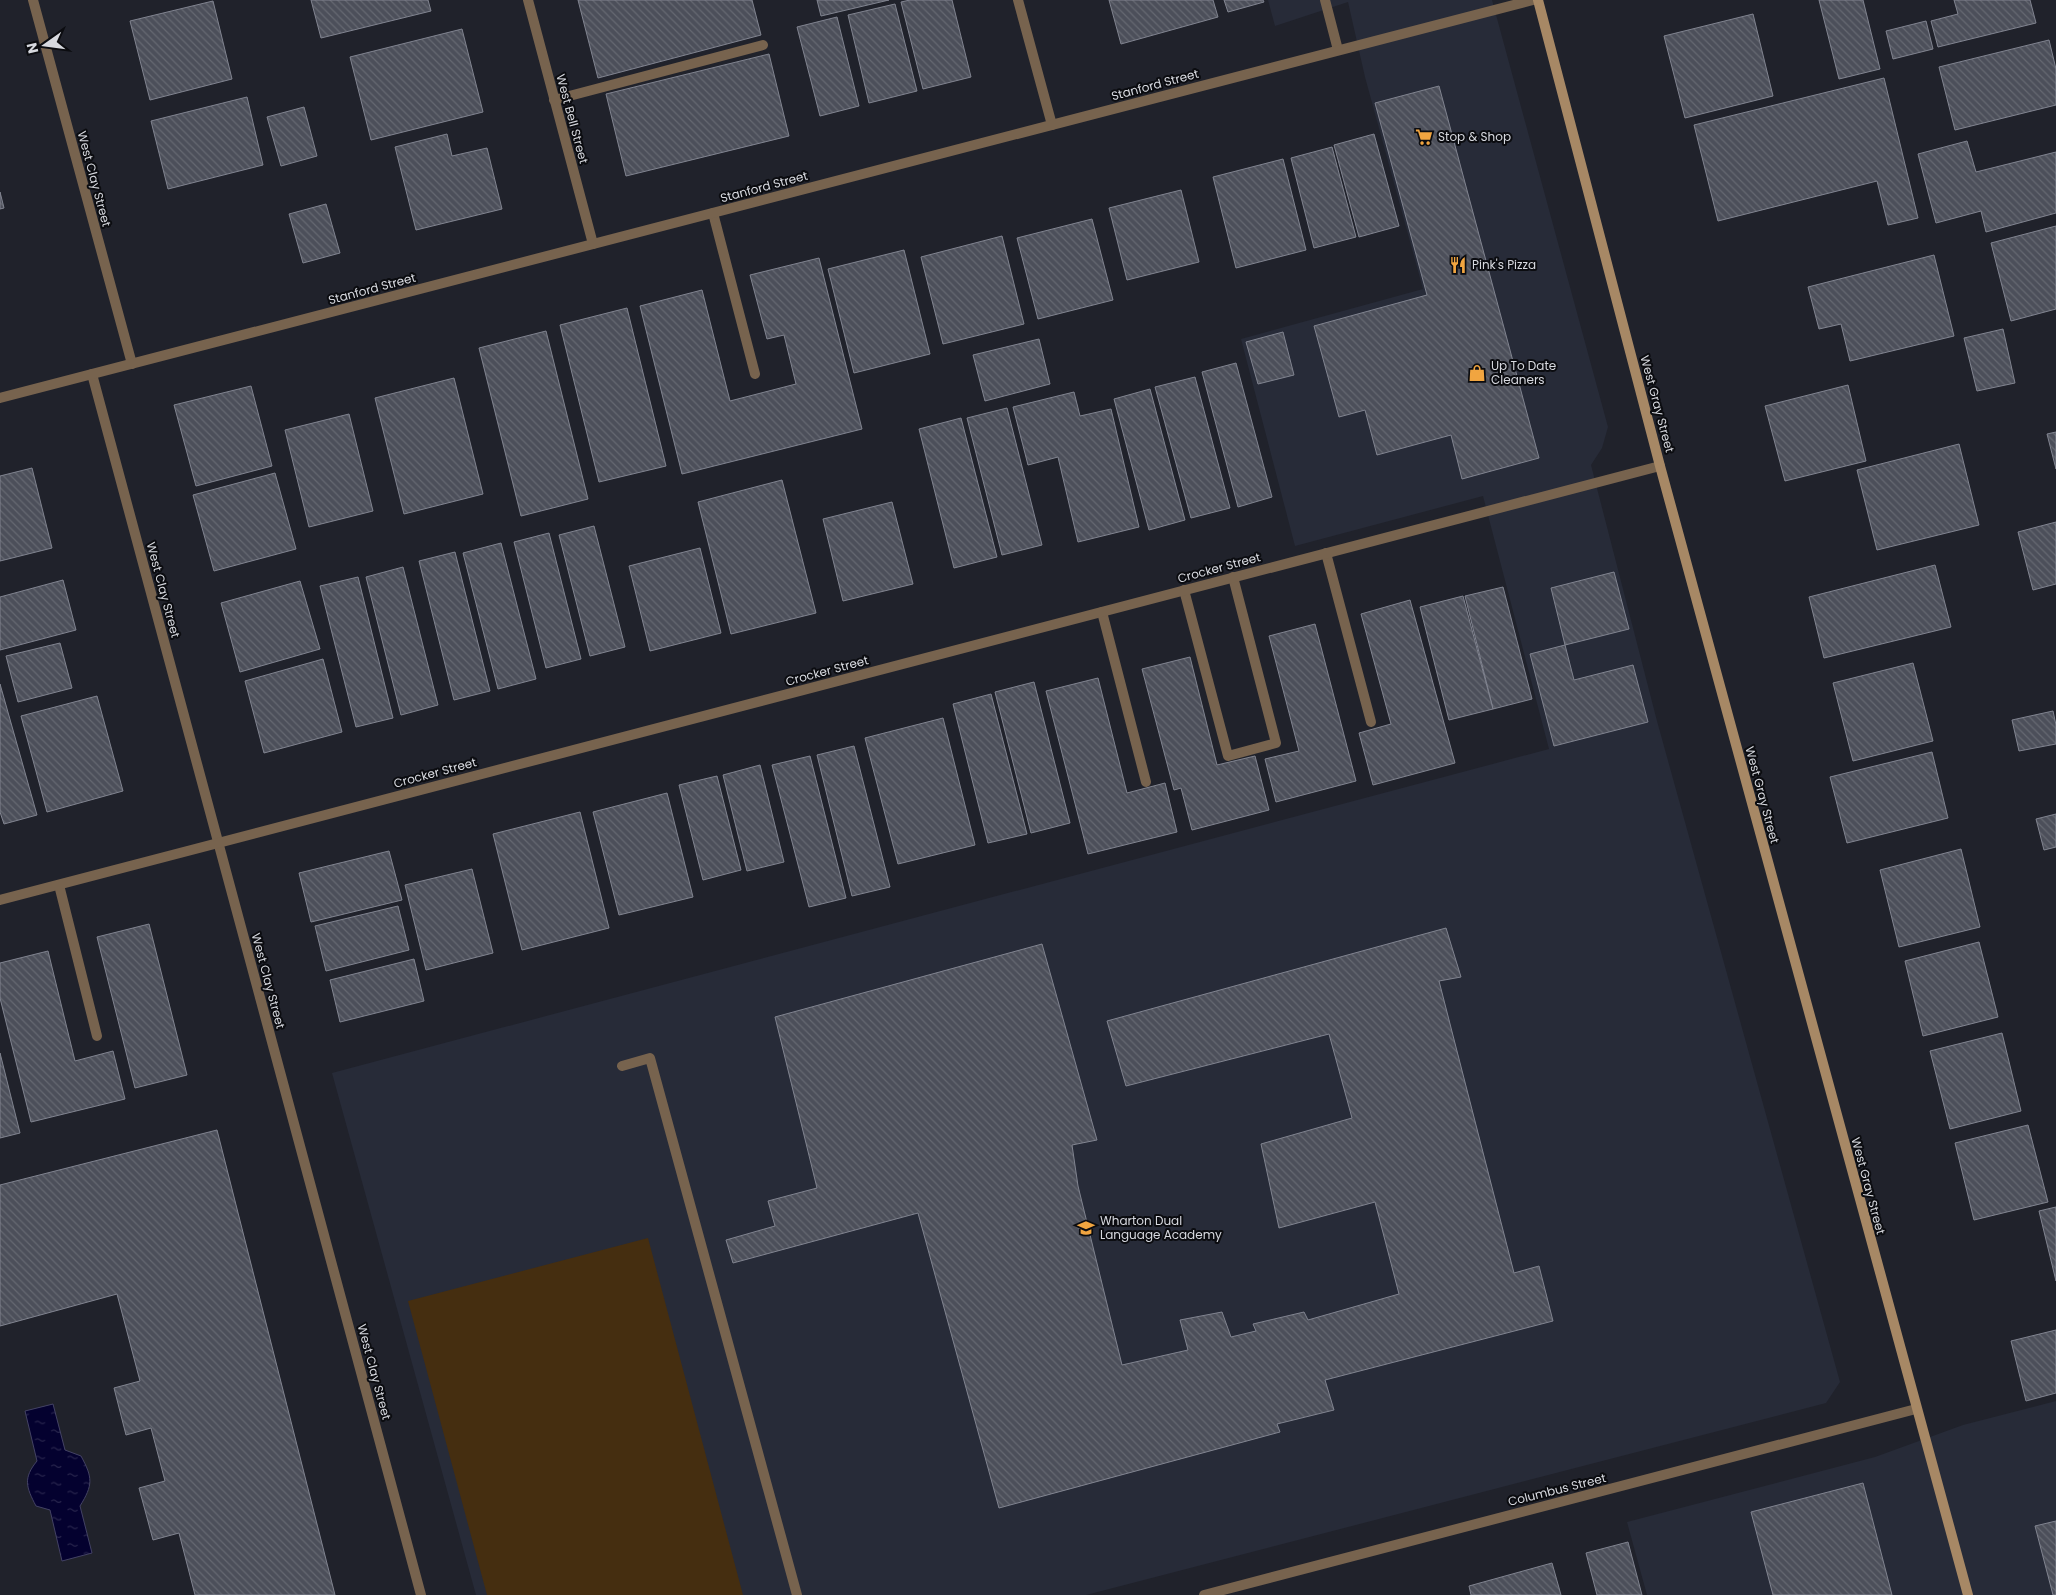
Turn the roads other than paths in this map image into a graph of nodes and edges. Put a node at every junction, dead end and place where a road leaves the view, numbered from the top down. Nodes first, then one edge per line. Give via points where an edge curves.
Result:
1 (33, 0) edge
2 (528, 0) edge
3 (1018, 0) edge
4 (1325, 0) edge
5 (1533, 0) edge
6 (1538, 0) edge
7 (763, 45) dead end
8 (1338, 50) junction
9 (554, 100) junction
10 (1052, 125) junction
11 (712, 213) junction
12 (593, 244) junction
13 (132, 364) junction
14 (92, 374) junction
15 (755, 374) dead end
16 (0, 398) edge
17 (1660, 466) junction
18 (1326, 553) junction
19 (1233, 578) junction
20 (1184, 590) junction
21 (1102, 612) junction
22 (1371, 722) dead end
23 (1146, 782) dead end
24 (218, 843) junction
25 (59, 885) junction
26 (0, 900) edge
27 (97, 1036) dead end
28 (622, 1066) dead end
29 (1916, 1409) junction
30 (421, 1595) edge
31 (797, 1595) edge
32 (1204, 1595) edge
33 (1968, 1595) edge

1 - 13 street, West Clay Street
2 - 9 street, West Bell Street
3 - 10 street
4 - 8 street
5 - 8 street, Stanford Street
6 - 17 main road, West Gray Street
7 - 9 street
8 - 10 street, Stanford Street
9 - 12 street, West Bell Street
10 - 11 street, Stanford Street
11 - 12 street, Stanford Street
11 - 15 street
12 - 13 street, Stanford Street
13 - 14 street, Stanford Street
14 - 16 street, Stanford Street
14 - 24 street, West Clay Street
17 - 18 street, Crocker Street
17 - 29 main road, West Gray Street
18 - 19 street, Crocker Street
18 - 22 street
19 - 20 street, Crocker Street
19 - 20 street via 1276,743 1228,756
20 - 21 street, Crocker Street
21 - 23 street
21 - 24 street, Crocker Street
24 - 25 street, Crocker Street
24 - 30 street, West Clay Street
25 - 26 street, Crocker Street
25 - 27 street
28 - 31 street via 650,1058
29 - 32 street, Columbus Street
29 - 33 main road, West Gray Street

